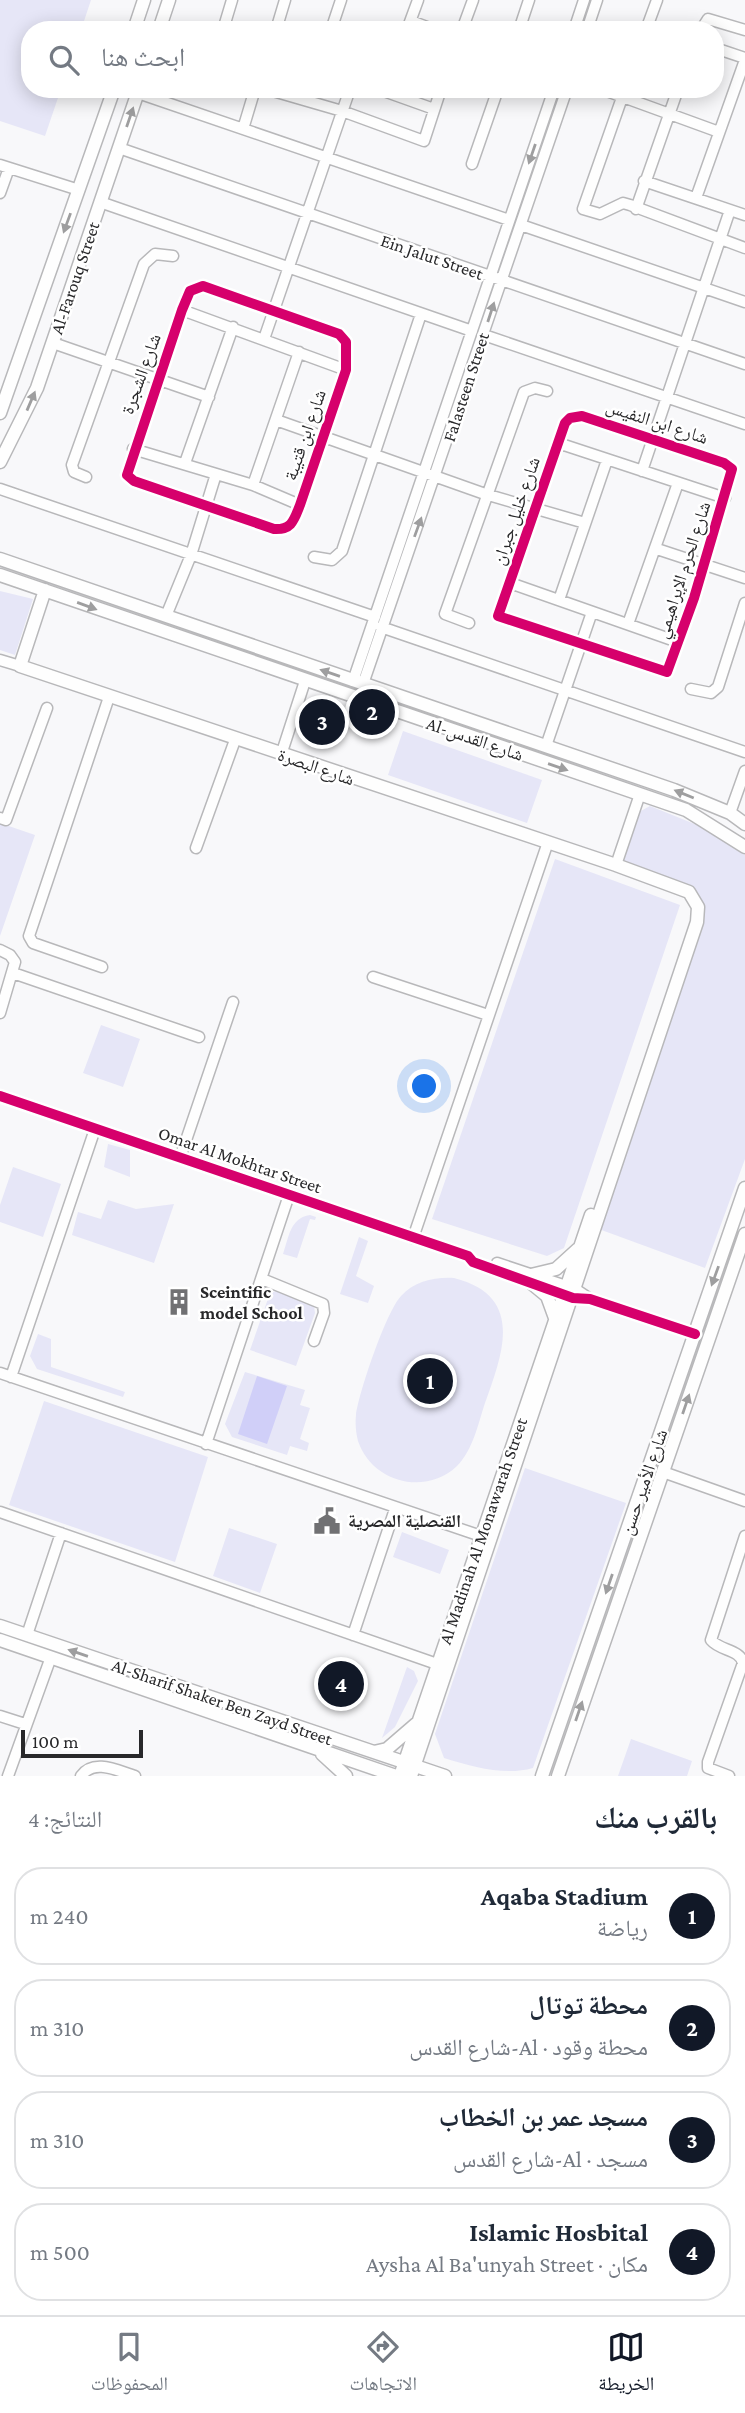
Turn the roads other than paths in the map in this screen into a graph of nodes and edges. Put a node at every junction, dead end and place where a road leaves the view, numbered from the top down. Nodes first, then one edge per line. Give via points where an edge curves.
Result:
1 (144, 0) edge
2 (169, 0) edge
3 (232, 0) edge
4 (285, 0) edge
5 (340, 0) edge
6 (418, 0) edge
7 (473, 0) edge
8 (529, 0) edge
9 (584, 0) edge
10 (597, 0) edge
11 (657, 0) edge
12 (137, 21) edge
13 (162, 21) edge
14 (226, 21) edge
15 (279, 21) edge
16 (334, 21) edge
17 (410, 21) edge
18 (465, 21) edge
19 (522, 21) edge
20 (577, 21) edge
21 (590, 21) edge
22 (649, 21) edge
23 (724, 24) edge
24 (745, 30) edge
25 (724, 51) edge
26 (745, 59) edge
27 (111, 98) edge
28 (136, 98) edge
29 (158, 98) edge
30 (252, 98) edge
31 (297, 98) edge
32 (347, 98) edge
33 (404, 98) edge
34 (438, 98) edge
35 (495, 98) edge
36 (551, 98) edge
37 (564, 98) edge
38 (622, 98) edge
39 (635, 98) edge
40 (675, 98) edge
41 (434, 109) junction
42 (342, 111) junction
43 (669, 114) junction
44 (243, 129) junction
45 (719, 132) junction
46 (118, 148) junction
47 (327, 158) junction
48 (472, 164) dead end
49 (5, 166) edge
50 (645, 181) junction
51 (79, 190) junction
52 (0, 193) edge
53 (696, 198) junction
54 (100, 202) junction
55 (636, 209) junction
56 (730, 210) junction
57 (307, 215) junction
58 (745, 215) edge
59 (509, 220) junction
60 (521, 225) junction
61 (720, 239) junction
62 (745, 248) edge
63 (58, 249) junction
64 (82, 256) junction
65 (173, 256) dead end
66 (289, 268) junction
67 (490, 276) junction
68 (502, 280) junction
69 (704, 288) junction
70 (190, 291) joint
71 (745, 302) edge
72 (182, 310) junction
73 (273, 311) junction
74 (421, 314) junction
75 (233, 327) junction
76 (472, 331) junction
77 (484, 335) junction
78 (264, 339) junction
79 (53, 342) junction
80 (684, 344) junction
81 (299, 352) junction
82 (108, 363) junction
83 (745, 364) edge
84 (346, 370) junction
85 (158, 380) junction
86 (547, 391) dead end
87 (666, 396) junction
88 (208, 397) junction
89 (0, 413) edge
90 (570, 418) joint
91 (276, 420) junction
92 (745, 424) edge
93 (323, 435) junction
94 (651, 438) junction
95 (558, 443) junction
96 (133, 449) junction
97 (374, 454) junction
98 (607, 460) junction
99 (0, 462) edge
100 (185, 463) junction
101 (732, 468) joint
102 (127, 470) joint
103 (642, 471) junction
104 (425, 473) junction
105 (216, 474) junction
106 (437, 476) junction
107 (86, 477) dead end
108 (678, 483) junction
109 (253, 485) junction
110 (0, 489) edge
111 (485, 494) junction
112 (725, 498) junction
113 (205, 505) junction
114 (300, 505) junction
115 (536, 508) junction
116 (585, 523) junction
117 (657, 549) junction
118 (191, 555) junction
119 (313, 557) dead end
120 (0, 559) edge
121 (705, 564) junction
122 (0, 575) edge
123 (745, 578) edge
124 (510, 583) junction
125 (45, 590) junction
126 (559, 600) junction
127 (745, 603) edge
128 (592, 612) junction
129 (166, 616) junction
130 (498, 616) joint
131 (378, 622) junction
132 (469, 623) dead end
133 (628, 624) junction
134 (678, 642) junction
135 (580, 644) junction
136 (250, 645) junction
137 (268, 651) junction
138 (242, 659) junction
139 (0, 660) edge
140 (20, 666) junction
141 (263, 666) junction
142 (305, 681) junction
143 (358, 682) junction
144 (691, 689) dead end
145 (565, 691) junction
146 (109, 697) junction
147 (47, 708) dead end
148 (455, 715) junction
149 (476, 723) junction
150 (452, 731) junction
151 (469, 737) junction
152 (235, 740) junction
153 (547, 746) junction
154 (745, 752) edge
155 (281, 755) junction
156 (745, 771) edge
157 (639, 794) junction
158 (730, 813) junction
159 (0, 818) edge
160 (745, 824) edge
161 (548, 842) junction
162 (745, 847) edge
163 (196, 848) dead end
164 (616, 865) junction
165 (0, 950) edge
166 (102, 967) dead end
167 (13, 973) junction
168 (373, 977) dead end
169 (233, 1002) dead end
170 (0, 1013) edge
171 (488, 1015) junction
172 (199, 1037) dead end
173 (0, 1096) edge
174 (94, 1129) junction
175 (623, 1137) junction
176 (180, 1158) junction
177 (745, 1188) edge
178 (289, 1195) junction
179 (745, 1234) edge
180 (412, 1238) junction
181 (727, 1243) junction
182 (580, 1246) junction
183 (740, 1247) junction
184 (531, 1278) junction
185 (261, 1279) junction
186 (569, 1292) junction
187 (555, 1320) junction
188 (695, 1334) junction
189 (314, 1342) dead end
190 (5, 1375) edge
191 (206, 1444) junction
192 (663, 1472) junction
193 (745, 1501) edge
194 (395, 1509) junction
195 (0, 1512) edge
196 (61, 1534) junction
197 (745, 1536) edge
198 (486, 1538) junction
199 (627, 1552) junction
200 (0, 1626) edge
201 (27, 1635) junction
202 (354, 1635) junction
203 (0, 1640) edge
204 (51, 1657) junction
205 (437, 1664) junction
206 (134, 1679) junction
207 (0, 1716) edge
208 (25, 1724) junction
209 (422, 1725) junction
210 (313, 1747) junction
211 (373, 1752) junction
212 (398, 1772) edge
213 (442, 1775) edge
214 (8, 1776) edge
215 (81, 1776) edge
216 (135, 1776) edge
217 (346, 1776) edge
218 (542, 1776) edge
219 (558, 1776) edge
220 (729, 1776) edge

1 - 12 main road
2 - 13 main road
3 - 14 street
4 - 15 street
5 - 16 street
6 - 17 street
7 - 18 street
8 - 19 street
9 - 20 street
10 - 21 street
11 - 22 street
23 - 24 street
25 - 26 street
26 - 45 street
27 - 51 main road, Al-Farouq Street
46 -> 28 main road, Al-Farouq Street
29 - 44 street
30 - 44 street
31 - 42 street
32 - 42 street
33 - 41 street
34 - 41 street
35 - 48 street
36 -> 59 street, Falasteen Street
37 - 60 street, Falasteen Street
38 - 55 street via 583,209 600,214 623,204
39 - 43 street
40 - 43 street
41 - 42 street via 424,141
42 - 47 street
43 - 45 street
43 - 50 street
44 - 47 street
45 - 53 street
46 - 54 main road, Al-Farouq Street
46 - 57 street, Ein Jalut Street
47 - 57 street
47 - 59 street
49 - 51 street
49 - 52 street
50 - 53 street
50 - 55 street
51 -> 63 main road, Al-Farouq Street
53 - 56 street
54 - 64 main road, Al-Farouq Street
54 - 66 street
55 - 61 street
56 - 58 street
56 - 61 street
57 - 66 street
57 - 67 street, Ein Jalut Street
59 - 67 street, Falasteen Street
60 - 68 street, Falasteen Street
60 - 69 street
61 - 62 street
61 - 69 street
63 - 64 main road
63 - 89 main road, Al-Farouq Street
64 - 79 main road, Al-Farouq Street
65 - 82 street via 155,254 144,264
66 - 73 street
66 - 74 street
67 - 68 street, Ein Jalut Street
67 - 76 street, Falasteen Street
77 -> 68 street, Falasteen Street
68 - 80 street, Ein Jalut Street
69 - 71 street
69 - 80 street
70 - 72 street, شارع الشجرة
70 - 73 street, شارع ابن قتيبة via 203,286
72 - 75 street
72 - 85 street, شارع الشجرة
73 - 78 street
73 - 84 street, شارع ابن قتيبة via 339,334 346,342
74 - 76 street
74 - 97 street
75 - 78 street
75 - 88 street
76 - 104 street, Falasteen Street
77 - 87 street
77 - 106 street, Falasteen Street
78 - 81 street
79 - 82 street
99 -> 79 main road, Al-Farouq Street via 26,415
80 - 83 street, Ein Jalut Street
80 - 87 street
81 - 84 street
81 - 91 street
82 - 85 street
82 - 107 street via 72,465 74,472
84 - 93 street, شارع ابن قتيبة
85 - 88 street
85 - 96 street, شارع الشجرة
86 - 111 street via 525,390
87 - 92 street
87 - 94 street
88 - 100 street
90 - 94 street, شارع ابن النفيس via 582,416
90 - 95 street, شارع خليل جبران
91 - 93 street
91 - 109 street
93 - 97 street
93 - 114 street, شارع ابن قتيبة
94 - 101 street, شارع ابن النفيس
94 - 103 street
95 - 98 street
95 - 115 street, شارع خليل جبران
96 - 100 street
96 - 102 street, شارع الشجرة
97 - 104 street
97 - 119 street via 342,551 332,560
98 - 103 street
98 - 116 street
100 - 105 street
101 - 112 street, شارع الحرم الإبراهيمي
102 - 113 street, شارع ابن قتيبة via 134,481
103 - 108 street
104 - 106 street
104 - 131 street, Falasteen Street
105 - 109 street
105 - 113 street
106 - 111 street
131 -> 106 street, Falasteen Street
108 - 112 street
108 - 117 street
109 - 114 street
110 - 118 street
111 - 115 street
111 - 132 street via 445,614
112 - 121 street, شارع الحرم الإبراهيمي
113 - 114 street, شارع ابن قتيبة via 280,529 292,524
113 - 118 street
115 - 116 street
115 - 124 street, شارع خليل جبران
116 - 126 street
117 - 121 street
117 - 133 street
118 - 129 street
118 - 131 street
120 - 129 main road, Al-شارع القدس
121 - 123 street
121 - 134 street, شارع الحرم الإبراهيمي
122 - 125 main road, Al-شارع القدس
124 - 126 street
124 - 130 street, شارع خليل جبران
125 -> 138 main road, Al-شارع القدس
125 - 140 main road
126 - 128 street
127 - 144 street via 718,687 711,693
128 - 133 street
128 - 135 street
129 - 136 main road, Al-شارع القدس
130 - 135 street, شارع الحرم الإبراهيمي
131 - 143 street, Falasteen Street
131 - 145 street
133 - 134 street
134 - 135 street, شارع الحرم الإبراهيمي via 667,672
135 - 145 street
136 - 137 main road, Al-شارع القدس
136 - 138 main road via 250,655
137 - 141 main road via 260,659
143 -> 137 main road, Al-شارع القدس
138 - 141 main road, Al-شارع القدس
139 - 140 street
140 - 146 main road, شارع البصرة
141 - 142 main road, Al-شارع القدس
142 - 150 main road, Al-شارع القدس
142 - 155 street
143 - 148 main road, Al-شارع القدس
145 - 153 street
145 - 154 street
146 - 152 main road, شارع البصرة
146 - 166 street via 29,936 33,943
147 - 159 street via 6,820
148 - 149 main road, Al-شارع القدس
148 - 150 main road via 459,723
149 - 151 main road via 467,727
149 - 153 main road, Al-شارع القدس
150 - 151 main road, Al-شارع القدس
151 -> 157 main road, Al-شارع القدس
152 - 155 main road, شارع البصرة
152 - 163 street
158 -> 153 main road, Al-شارع القدس
155 - 161 main road, شارع البصرة
156 - 158 street
157 - 162 main road, Al-شارع القدس via 686,810
157 - 164 street
158 - 160 main road, Al-شارع القدس
161 - 164 main road, شارع البصرة
161 - 171 street
164 - 175 main road, شارع البصرة via 689,892 698,907 697,922
165 - 167 street via 13,957
167 - 170 street
167 - 172 street
168 - 171 street
169 - 176 street
171 - 180 street
173 - 174 street, Omar Al Mokhtar Street
174 - 176 street, Omar Al Mokhtar Street
174 - 190 street
175 - 182 main road
175 - 186 main road
176 - 178 street, Omar Al Mokhtar Street
177 - 181 main road, شارع الأمير حسن
178 - 180 street, Omar Al Mokhtar Street
178 - 185 street
179 - 183 main road, شارع الأمير حسن
180 - 184 street, Omar Al Mokhtar Street
181 - 183 main road
181 -> 188 main road, شارع الأمير حسن
182 - 184 main road via 556,1269
182 - 186 main road
192 -> 183 main road, شارع الأمير حسن
184 - 186 street, Omar Al Mokhtar Street
184 - 187 main road via 547,1296
185 - 189 street via 323,1304
185 - 191 street
186 - 187 main road, Al Madinah Al Monawarah Street
186 - 188 street, Omar Al Mokhtar Street
186 - 198 main road, Al Madinah Al Monawarah Street
187 - 198 main road, Al Madinah Al Monawarah Street
188 - 199 main road, شارع الأمير حسن
190 - 191 street
191 - 194 street
192 - 193 street
192 - 199 main road, شارع الأمير حسن
194 - 198 street
194 - 202 street
195 - 196 street
196 - 201 street
196 - 202 street
197 - 220 street via 711,1640 742,1658 708,1762 708,1768
198 - 205 main road, Al Madinah Al Monawarah Street
198 - 209 main road, Al Madinah Al Monawarah Street
199 -> 218 main road, شارع الأمير حسن
219 -> 199 main road, شارع الأمير حسن
200 - 201 main road, Al-Sharif Shaker Ben Zayd Street
206 -> 201 main road, Al-Sharif Shaker Ben Zayd Street
202 - 205 street
203 - 204 main road, Al-Sharif Shaker Ben Zayd Street
204 - 206 main road, Al-Sharif Shaker Ben Zayd Street
204 - 208 street
205 - 209 main road, Al Madinah Al Monawarah Street
206 - 210 main road, Al-Sharif Shaker Ben Zayd Street
206 - 211 main road, Al-Sharif Shaker Ben Zayd Street
207 - 208 street
208 - 214 street
209 - 211 main road via 387,1749
209 - 212 main road, Al Madinah Al Monawarah Street
209 - 213 main road via 425,1759
210 - 212 main road, Al-Sharif Shaker Ben Zayd Street
210 - 217 main road
211 - 212 main road, Al-Sharif Shaker Ben Zayd Street
212 - 213 main road, Al-Sharif Shaker Ben Zayd Street
215 - 216 street via 101,1766

